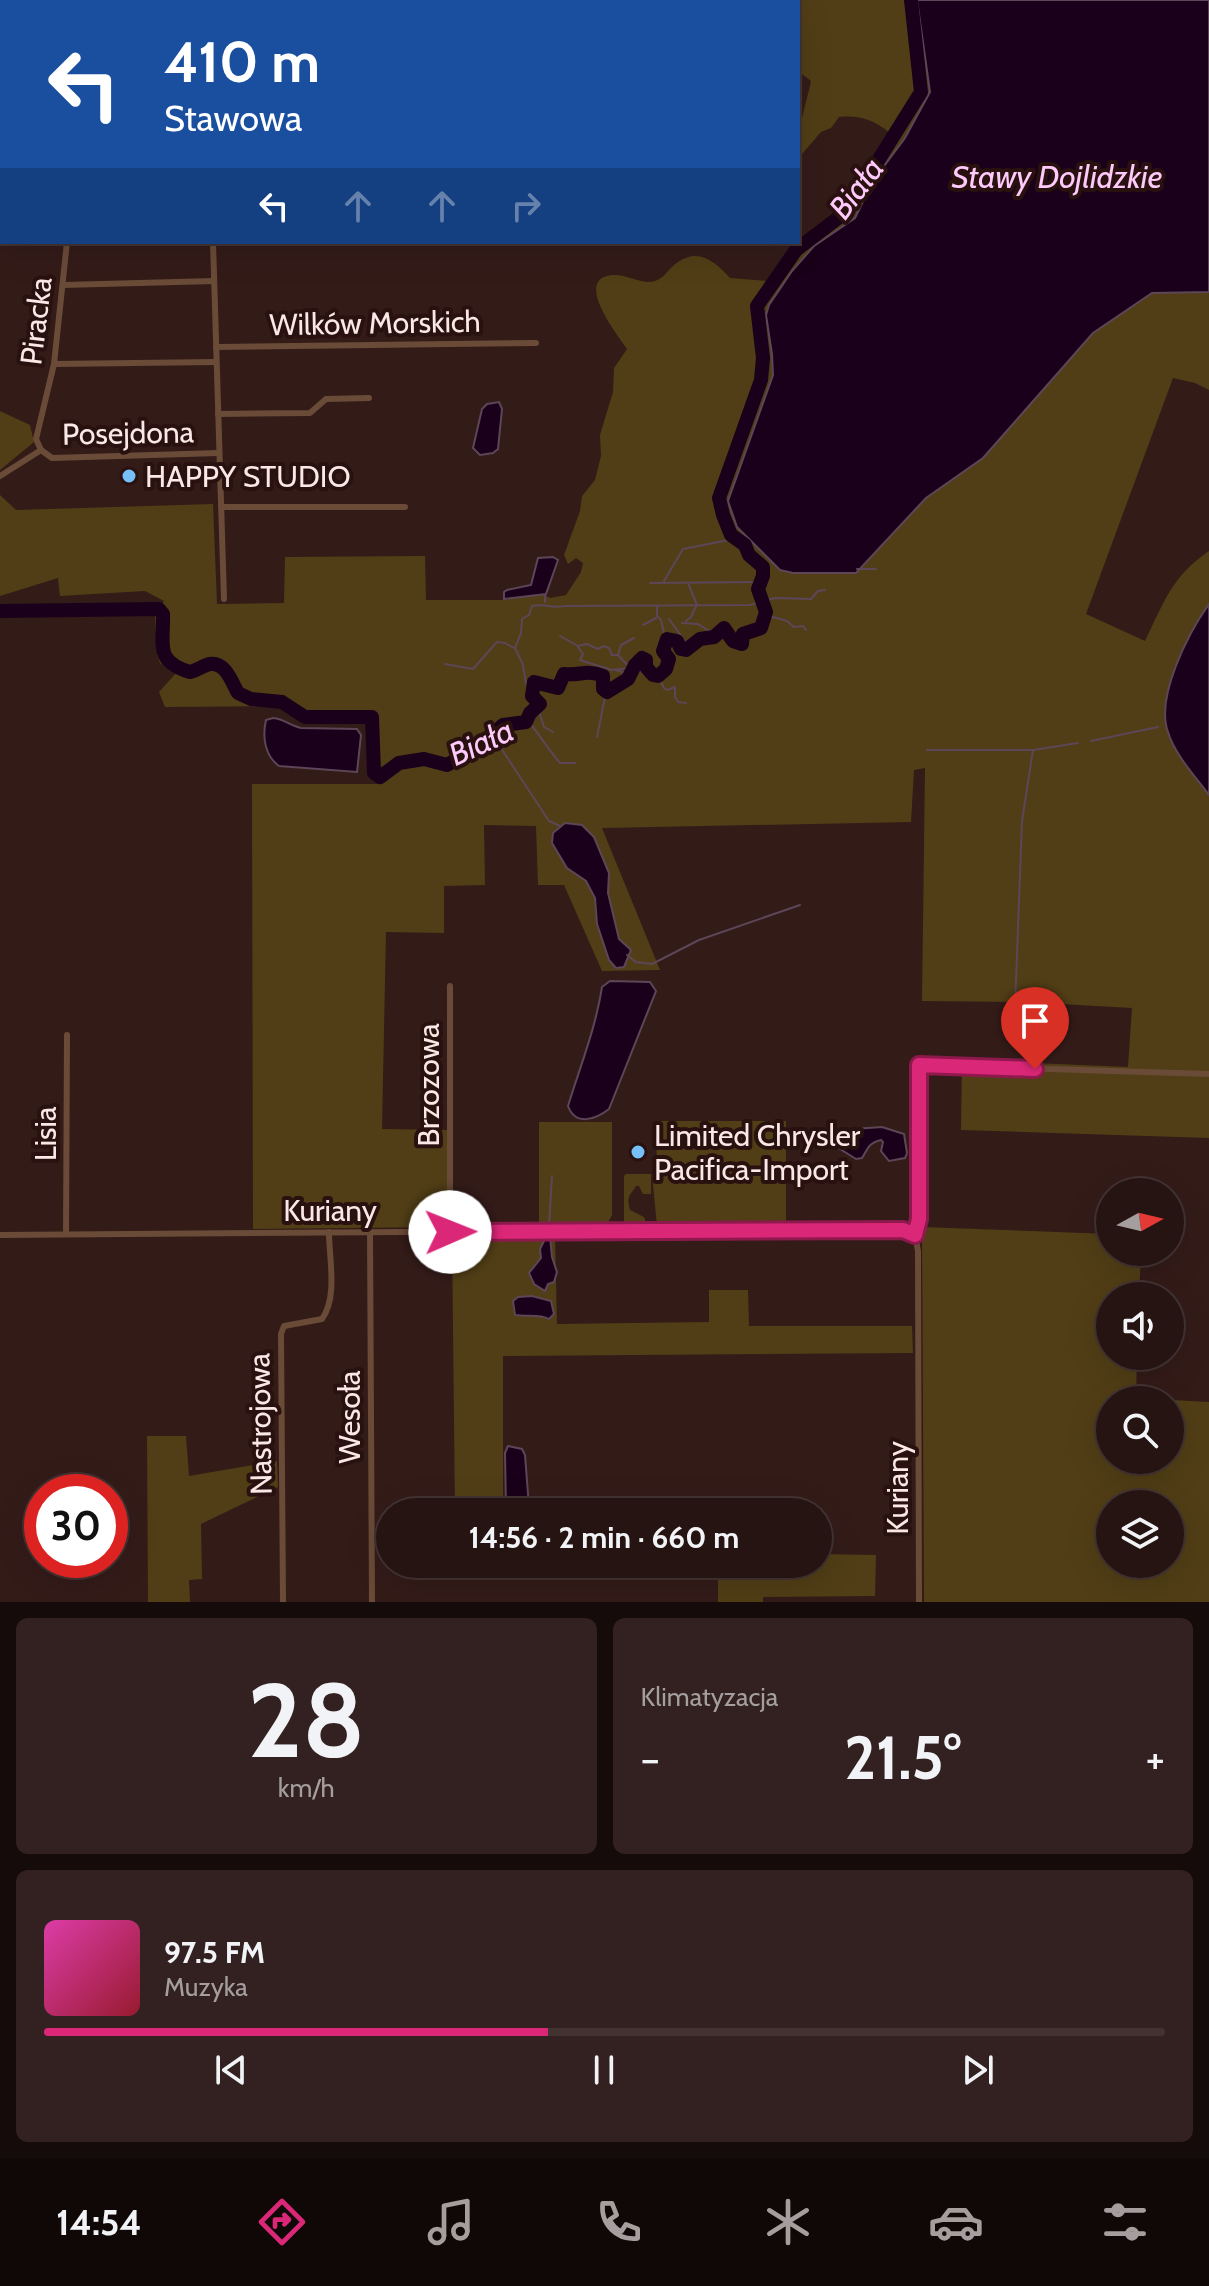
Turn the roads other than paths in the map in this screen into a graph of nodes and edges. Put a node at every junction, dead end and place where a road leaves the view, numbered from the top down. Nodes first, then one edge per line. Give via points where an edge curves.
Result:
1 (67, 244) edge
2 (213, 244) edge
3 (214, 281) junction
4 (63, 285) junction
5 (536, 343) dead end
6 (216, 347) junction
7 (216, 362) junction
8 (54, 364) junction
9 (369, 398) dead end
10 (218, 414) junction
11 (41, 450) junction
12 (219, 453) junction
13 (0, 476) edge
14 (221, 507) junction
15 (405, 507) dead end
16 (224, 599) dead end
17 (450, 986) dead end
18 (67, 1035) dead end
19 (1209, 1074) edge
20 (329, 1232) junction
21 (370, 1232) junction
22 (450, 1232) junction
23 (66, 1234) junction
24 (0, 1235) edge
25 (915, 1235) junction
26 (283, 1602) edge
27 (372, 1602) edge
28 (919, 1602) edge

1 - 4 street, Piracka
2 - 3 street
3 - 4 street
3 - 6 street
4 - 8 street, Piracka
5 - 6 street, Wilków Morskich
6 - 7 street
7 - 8 street
7 - 10 street
8 - 11 street, Piracka via 37,433
9 - 10 street via 326,399 310,413
10 - 12 street
11 - 12 street, Posejdona via 52,458
11 - 13 street
12 - 14 street
14 - 15 street
14 - 16 street
17 - 22 street, Brzozowa
18 - 23 street, Lisia
19 - 25 street via 919,1065
20 - 21 street, Kuriany
20 - 23 street, Kuriany
20 - 26 street, Nastrojowa via 331,1298 326,1314 284,1326 281,1334
21 - 22 street, Kuriany
21 - 27 street, Wesoła
22 - 25 street, Kuriany via 903,1230
23 - 24 street, Kuriany
25 - 28 street, Kuriany

